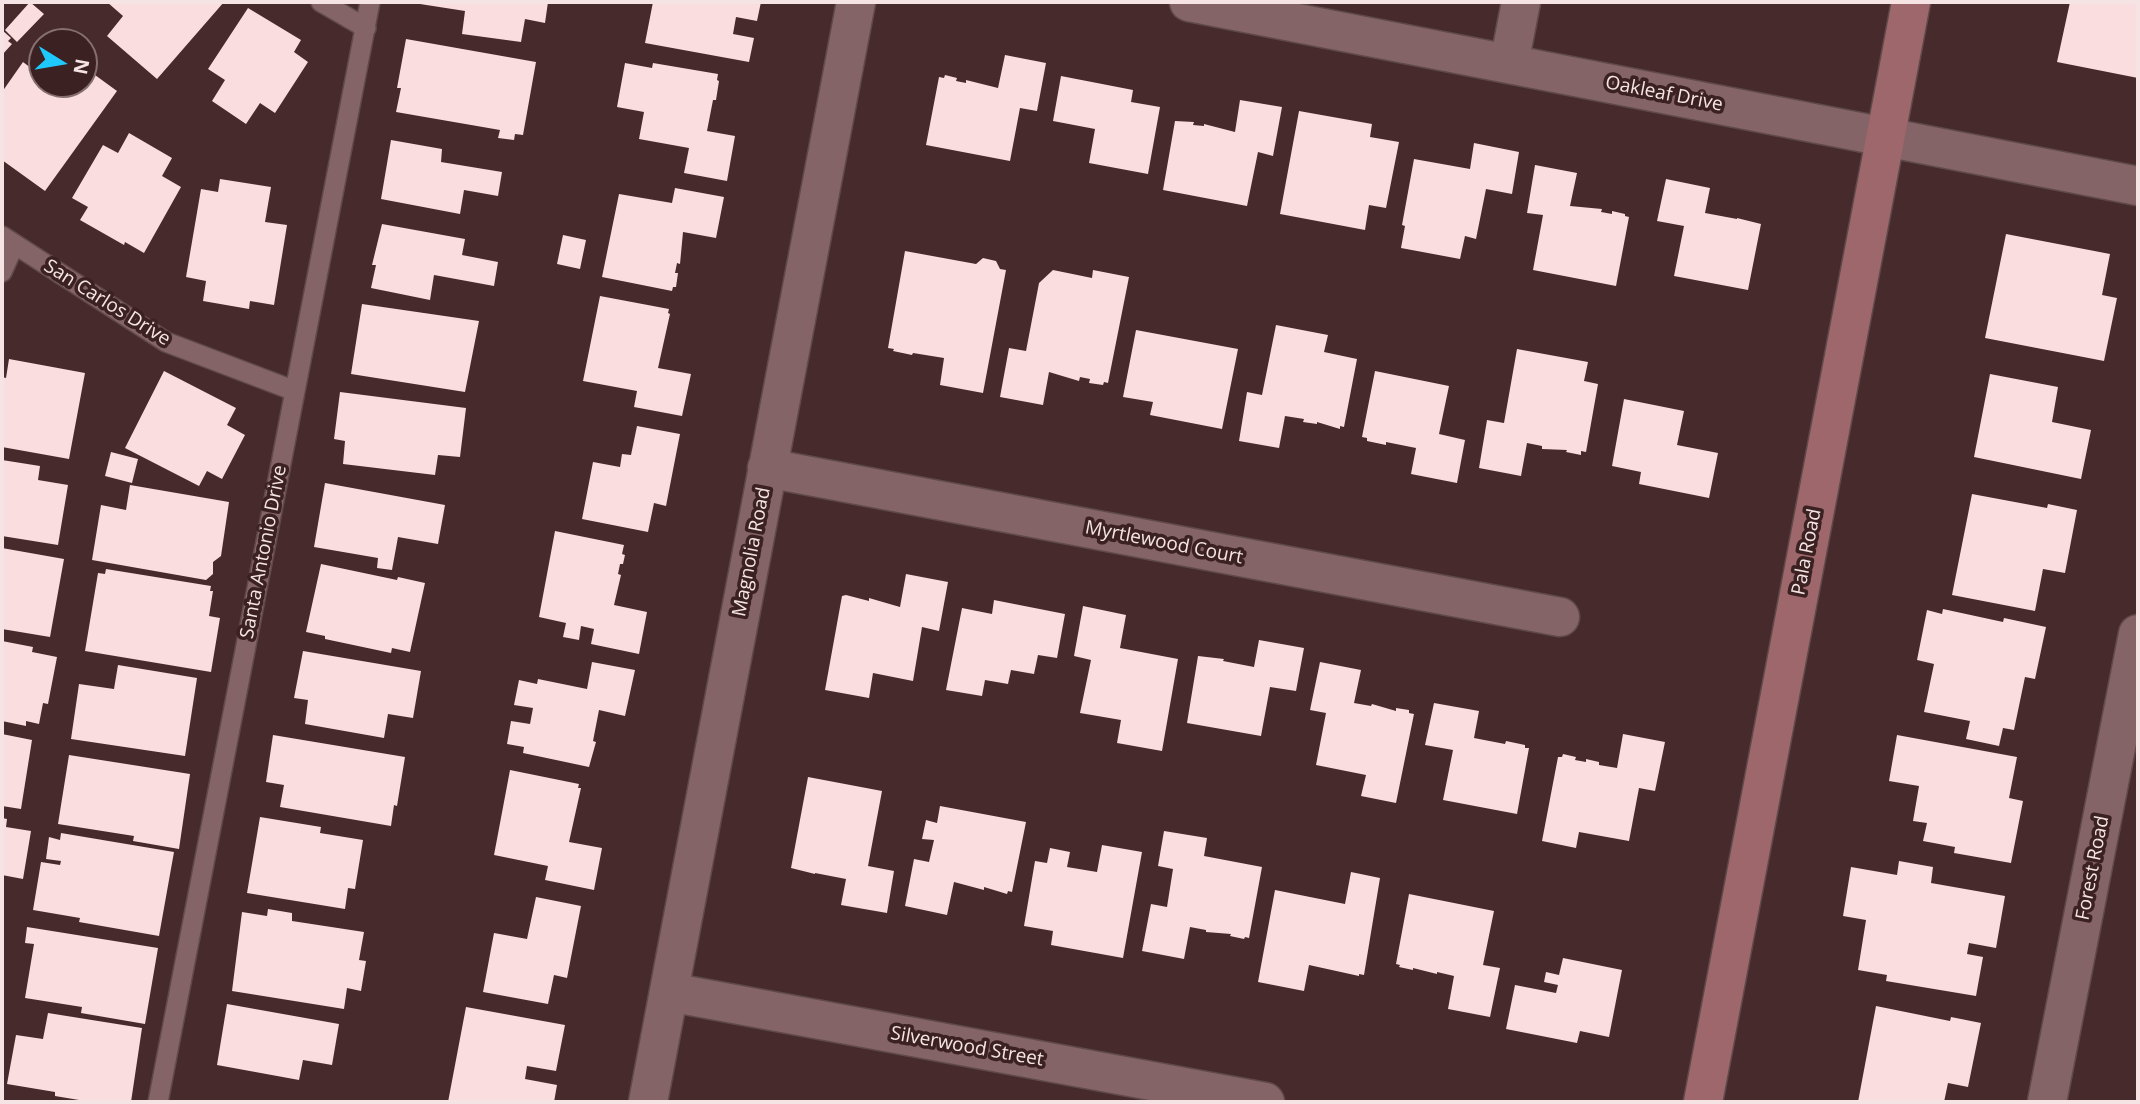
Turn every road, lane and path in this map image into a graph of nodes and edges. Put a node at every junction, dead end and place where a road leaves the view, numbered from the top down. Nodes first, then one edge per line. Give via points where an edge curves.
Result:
1 (321, 2) edge
2 (370, 2) edge
3 (856, 2) edge
4 (1189, 2) edge
5 (1521, 2) edge
6 (1912, 2) edge
7 (366, 28) junction
8 (1509, 64) junction
9 (1886, 137) junction
10 (2138, 186) edge
11 (8, 241) edge
12 (2, 272) edge
13 (295, 391) junction
14 (768, 468) junction
15 (1560, 617) dead end
16 (2138, 634) edge
17 (2129, 733) edge
18 (669, 992) junction
19 (158, 1102) edge
20 (648, 1102) edge
21 (1265, 1102) edge
22 (1703, 1102) edge
23 (2047, 1102) edge

1 - 7 lane
2 - 7 lane, Santa Antonio Drive
3 - 14 street, Magnolia Road
4 - 8 street, Oakleaf Drive
5 - 8 street
6 - 9 street, Pala Road
7 - 13 lane, Santa Antonio Drive
8 - 9 street, Oakleaf Drive
9 - 10 street, Oakleaf Drive
9 - 22 street, Pala Road
11 - 12 lane
11 - 13 lane, San Carlos Drive via 166,342
13 - 19 lane, Santa Antonio Drive
14 - 15 street, Myrtlewood Court
14 - 18 street, Magnolia Road
16 - 17 street, Forest Road
17 - 23 street, Forest Road
18 - 20 street, Magnolia Road
18 - 21 street, Silverwood Street

